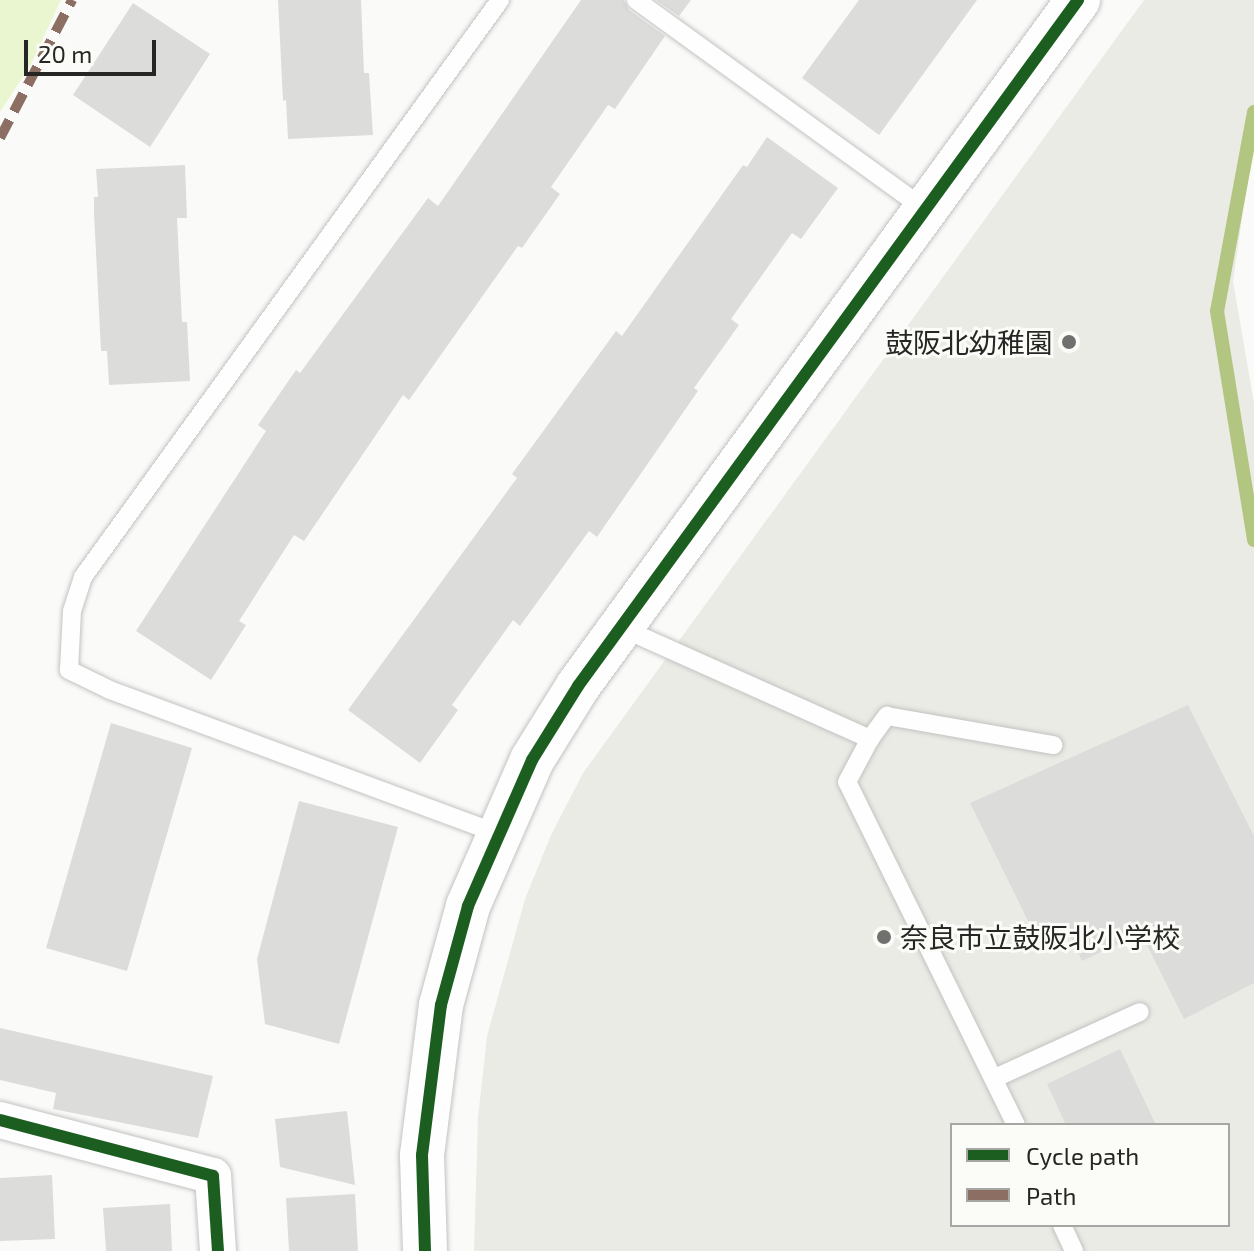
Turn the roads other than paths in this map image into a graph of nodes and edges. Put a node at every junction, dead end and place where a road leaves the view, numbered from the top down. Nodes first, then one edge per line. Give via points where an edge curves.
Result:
1 (500, 0) edge
2 (636, 0) edge
3 (1078, 0) edge
4 (923, 208) junction
5 (622, 628) junction
6 (870, 739) junction
7 (1054, 745) dead end
8 (499, 834) junction
9 (1140, 1012) dead end
10 (995, 1078) junction
11 (0, 1120) edge
12 (1015, 1123) edge
13 (1063, 1227) edge
14 (218, 1251) edge
15 (425, 1251) edge
16 (1074, 1251) edge

1 - 8 lane via 83,577 72,611 69,670 110,690
2 - 4 lane
3 - 4 street
4 - 5 street
5 - 6 lane
5 - 8 street via 532,760
6 - 7 lane via 887,716
6 - 10 lane via 847,782
8 - 15 street via 468,906 441,1005 422,1155
9 - 10 lane
10 - 12 lane
11 - 14 street via 213,1176
13 - 16 lane

